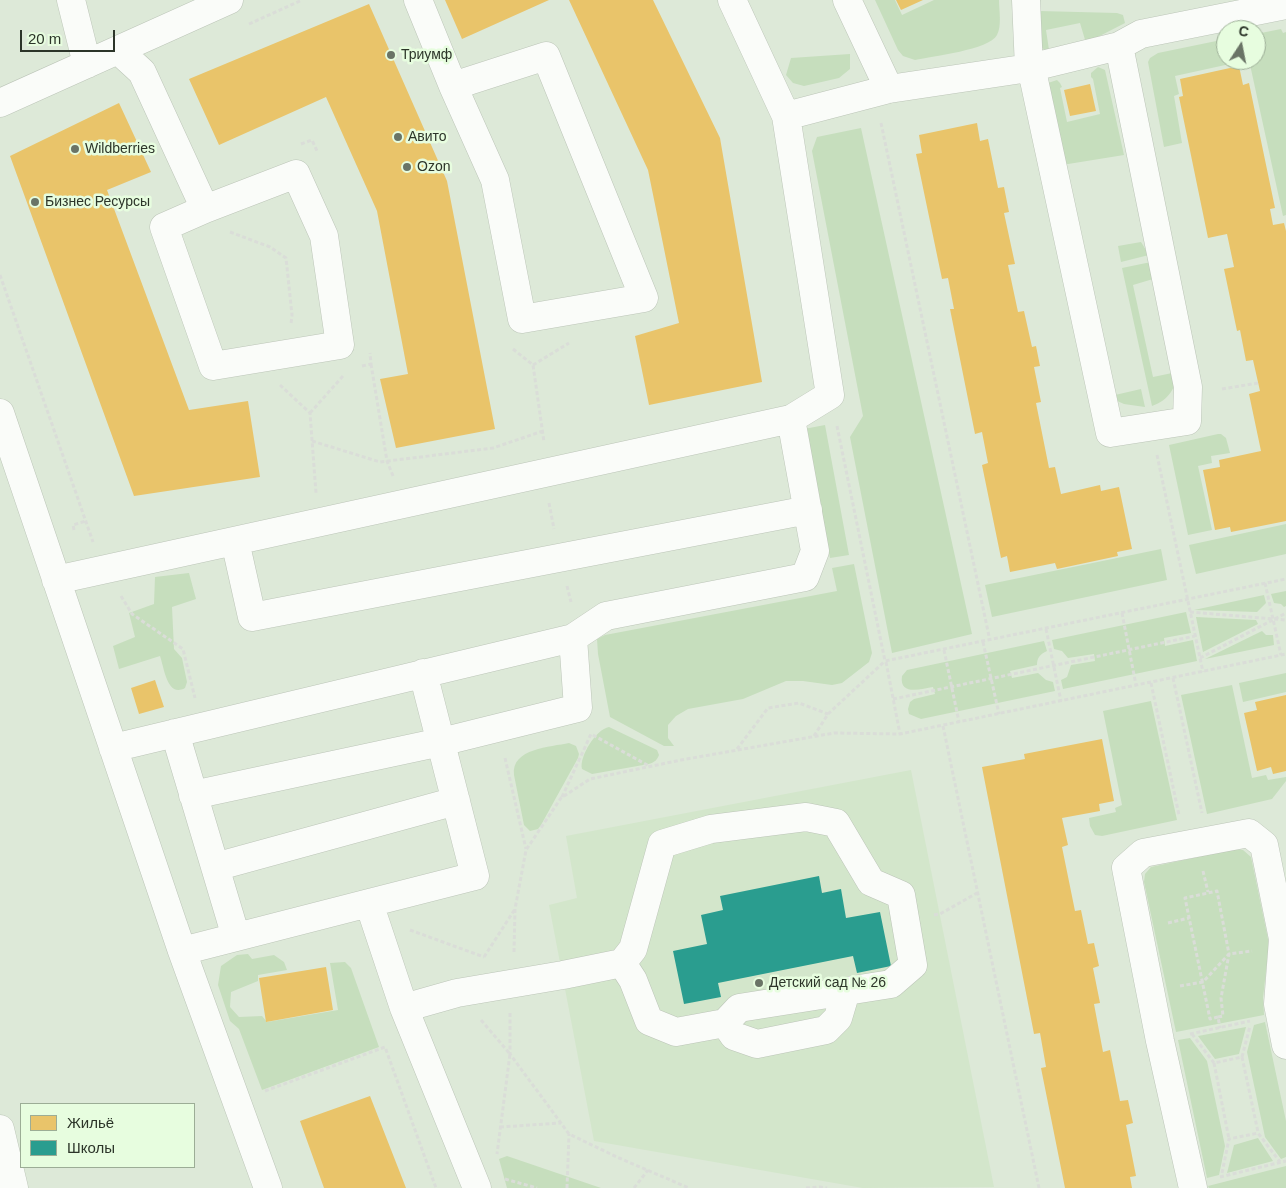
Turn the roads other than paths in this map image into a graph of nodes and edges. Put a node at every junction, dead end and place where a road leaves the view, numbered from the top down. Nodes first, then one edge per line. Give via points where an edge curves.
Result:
1 (71, 0) edge
2 (229, 0) edge
3 (418, 0) edge
4 (732, 0) edge
5 (848, 0) edge
6 (1026, 0) edge
7 (1286, 5) edge
8 (1118, 46) junction
9 (118, 50) junction
10 (87, 64) junction
11 (1029, 68) junction
12 (453, 86) junction
13 (889, 89) junction
14 (0, 104) edge
15 (786, 116) junction
16 (205, 209) junction
17 (0, 413) edge
18 (791, 419) junction
19 (808, 510) junction
20 (235, 541) junction
21 (56, 580) junction
22 (573, 638) junction
23 (424, 673) junction
24 (175, 733) junction
25 (441, 742) junction
26 (113, 748) junction
27 (193, 796) junction
28 (456, 801) junction
29 (215, 868) junction
30 (371, 910) junction
31 (236, 937) junction
32 (182, 951) junction
33 (622, 963) junction
34 (846, 991) junction
35 (404, 1008) junction
36 (725, 1023) junction
37 (1286, 1045) edge
38 (0, 1129) edge
39 (1193, 1186) edge
40 (14, 1188) edge
41 (268, 1188) edge
42 (477, 1188) edge

1 - 10 lane
2 - 9 lane
3 - 12 lane
4 - 15 lane
5 - 13 lane
6 - 11 lane
7 - 8 lane via 1141,34
8 - 11 lane
8 - 11 lane via 1188,387 1186,421 1110,433
9 - 10 lane
9 - 16 lane via 142,72
10 - 14 lane
11 - 13 lane
12 - 12 lane via 546,56 644,298 522,319 496,180
13 - 15 lane
15 - 18 lane via 830,395
16 - 16 lane via 296,174 324,236 340,345 213,366 164,227
17 - 21 lane
18 - 19 lane
18 - 20 lane
19 - 20 lane via 252,618
19 - 22 lane via 815,551 805,578 606,616
20 - 21 lane
21 - 26 lane
22 - 23 lane
22 - 25 lane via 578,708
23 - 24 lane
23 - 25 lane
24 - 26 lane
24 - 27 lane
25 - 27 lane
25 - 28 lane
26 - 32 lane
27 - 29 lane
28 - 29 lane
28 - 30 lane via 475,876
29 - 31 lane
30 - 31 lane
30 - 35 lane
31 - 32 lane
32 - 41 lane
33 - 34 lane via 633,949 662,844 711,829 806,818 836,823 872,882 901,895 913,965 891,984
33 - 35 lane via 457,993
33 - 36 lane via 649,1021 676,1032
34 - 36 lane via 739,1008
34 - 36 lane via 838,1018 826,1030 757,1044 734,1036
35 - 42 lane
37 - 39 lane via 1278,1004 1283,939 1264,844 1249,832 1143,853 1126,868
38 - 40 lane

